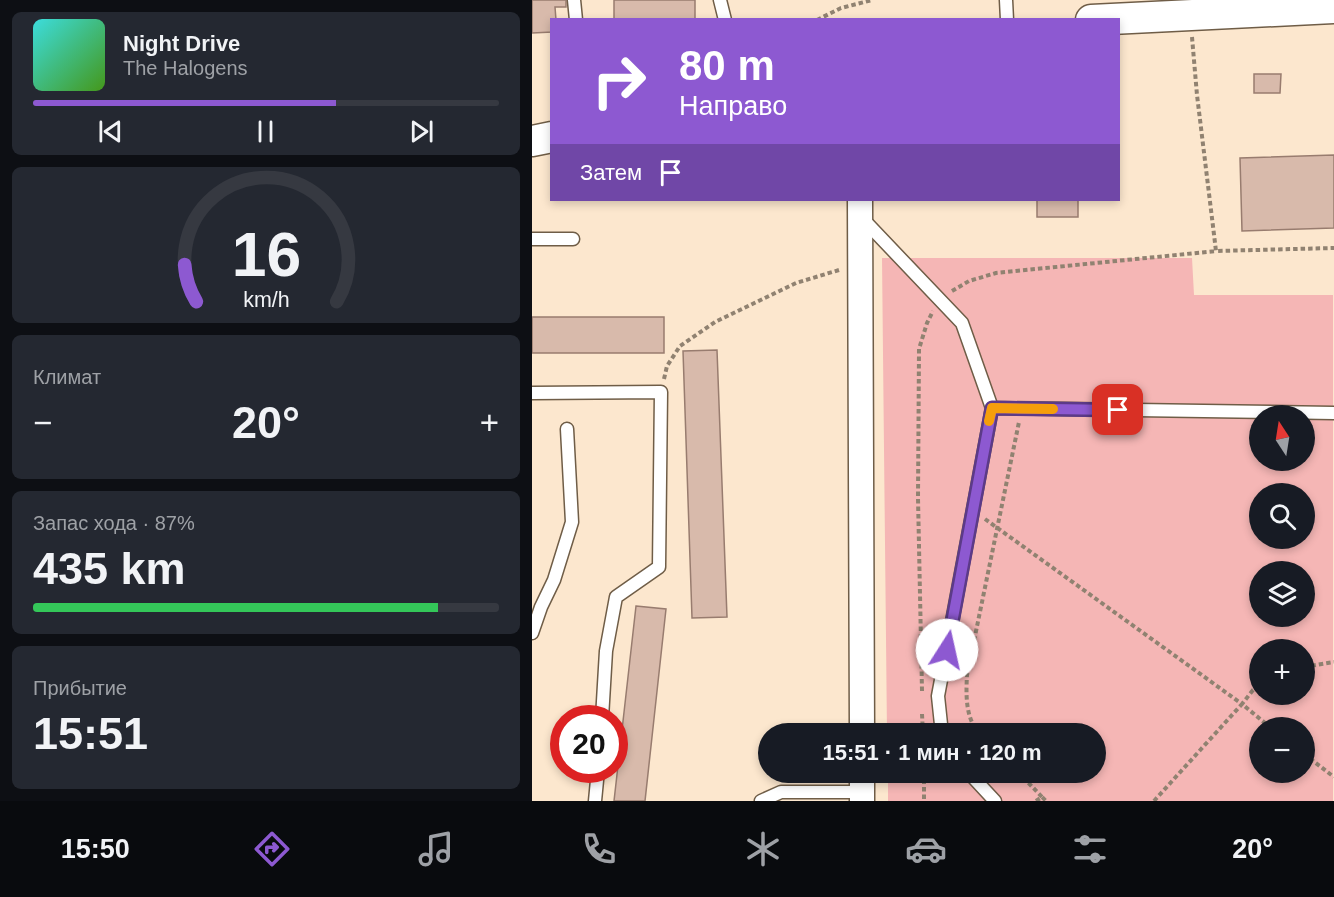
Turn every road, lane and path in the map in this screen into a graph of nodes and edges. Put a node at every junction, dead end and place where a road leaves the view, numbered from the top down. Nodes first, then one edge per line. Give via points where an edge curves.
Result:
1 (574, 0) edge
2 (720, 0) edge
3 (872, 0) edge
4 (1006, 0) edge
5 (1333, 8) edge
6 (1190, 15) junction
7 (576, 18) edge
8 (724, 18) edge
9 (821, 18) edge
10 (1006, 18) edge
11 (1107, 18) edge
12 (550, 138) edge
13 (532, 141) edge
14 (860, 208) edge
15 (532, 238) edge
16 (572, 238) dead end
17 (1333, 248) edge
18 (1216, 251) junction
19 (860, 266) junction
20 (940, 299) junction
21 (661, 392) junction
22 (532, 393) edge
23 (992, 408) junction
24 (1022, 408) junction
25 (1333, 413) edge
26 (567, 429) dead end
27 (973, 510) junction
28 (997, 528) junction
29 (532, 633) edge
30 (1333, 662) edge
31 (1315, 665) edge
32 (1249, 695) edge
33 (922, 698) dead end
34 (1242, 704) junction
35 (602, 705) edge
36 (922, 710) dead end
37 (1258, 717) edge
38 (862, 723) edge
39 (923, 723) edge
40 (941, 723) edge
41 (973, 723) edge
42 (1315, 763) edge
43 (1333, 777) edge
44 (597, 783) edge
45 (924, 783) edge
46 (978, 783) edge
47 (1029, 783) edge
48 (862, 788) edge
49 (1044, 799) edge
50 (595, 801) edge
51 (761, 801) edge
52 (924, 801) edge
53 (995, 801) edge
54 (1036, 801) edge
55 (1154, 801) edge

1 - 7 lane
2 - 8 lane
3 - 9 path
4 - 10 lane
5 - 6 street
6 - 11 street via 1156,12
6 - 18 path
12 - 13 street
14 - 19 street
14 - 20 lane
15 - 16 lane
17 - 18 path
18 - 20 path via 996,273 969,281
19 - 21 path via 796,283 715,322 680,346 667,366
19 - 38 street
20 - 23 lane via 962,323
20 - 33 path via 919,349
21 - 22 lane
21 - 35 lane via 659,567 616,597
23 - 24 lane
23 - 27 lane
24 - 25 lane
24 - 28 path
26 - 29 lane via 572,522
27 - 28 path
27 - 40 lane via 938,696
28 - 34 path
28 - 41 path via 967,675 966,701
30 - 31 path
32 - 34 path
34 - 37 path
34 - 55 path
36 - 39 path
42 - 43 path
44 - 50 lane
45 - 52 path
46 - 53 lane
47 - 49 path
48 - 51 lane via 781,792
49 - 54 path

